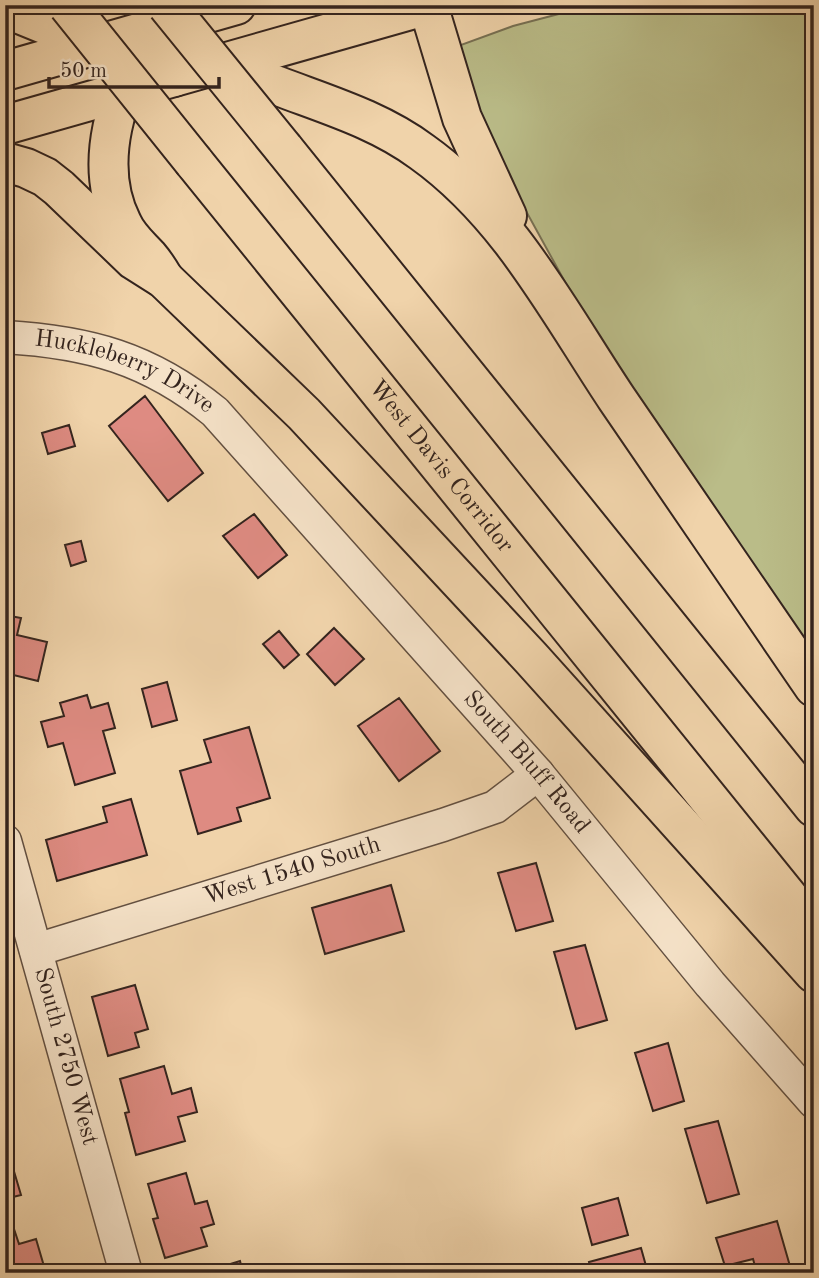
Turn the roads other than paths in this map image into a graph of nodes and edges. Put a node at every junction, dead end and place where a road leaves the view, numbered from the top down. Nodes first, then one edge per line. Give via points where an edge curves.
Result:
1 (68, 5) edge
2 (236, 5) edge
3 (428, 5) edge
4 (5, 8) edge
5 (164, 42) edge
6 (97, 45) junction
7 (220, 64) junction
8 (5, 71) edge
9 (5, 125) edge
10 (5, 162) edge
11 (531, 265) junction
12 (164, 279) junction
13 (5, 337) edge
14 (232, 428) joint
15 (814, 687) edge
16 (538, 774) junction
17 (814, 807) edge
18 (5, 841) edge
19 (814, 929) edge
20 (36, 950) junction
21 (814, 973) edge
22 (814, 1102) edge
23 (126, 1273) edge

1 - 19 main road, West Davis Corridor, bridge
2 - 5 main road
3 - 7 main road
3 - 11 main road via 462,118
4 - 6 main road
5 - 6 main road
5 - 7 main road
5 - 9 main road
5 - 12 main road via 109,142 107,173 122,224
5 - 17 main road, bridge via 284,149
6 - 8 main road
7 - 11 main road via 363,118 421,151 476,198
10 - 12 main road via 45,177 134,260
11 - 15 main road
12 - 21 main road via 323,434
13 - 14 street, Huckleberry Drive via 72,343 128,359 177,383
14 - 16 street, South Bluff Road
16 - 20 street, West 1540 South via 482,812
16 - 22 street, South Bluff Road via 710,984
18 - 20 street, South 2750 West
20 - 23 street, South 2750 West

